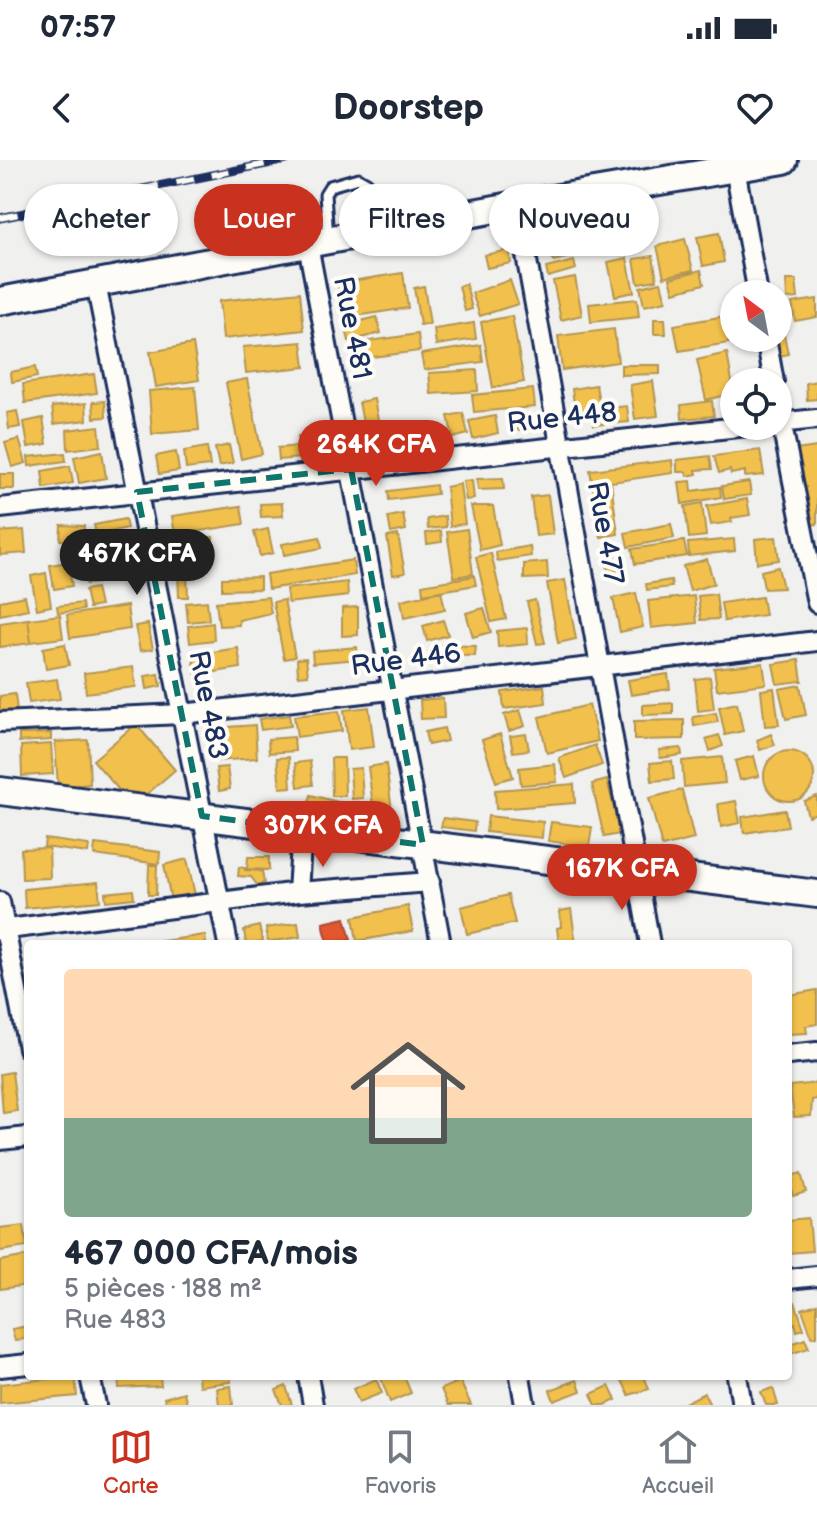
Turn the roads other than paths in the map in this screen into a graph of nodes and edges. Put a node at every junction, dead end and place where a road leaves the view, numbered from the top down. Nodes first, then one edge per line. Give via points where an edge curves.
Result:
1 (784, 160) edge
2 (735, 168) junction
3 (367, 184) edge
4 (641, 184) edge
5 (323, 208) edge
6 (251, 256) edge
7 (320, 256) edge
8 (526, 256) edge
9 (755, 280) edge
10 (96, 284) junction
11 (0, 301) edge
12 (792, 418) edge
13 (817, 419) edge
14 (720, 429) edge
15 (784, 440) edge
16 (561, 446) junction
17 (351, 469) junction
18 (137, 492) junction
19 (0, 508) edge
20 (817, 603) edge
21 (817, 641) edge
22 (601, 666) junction
23 (393, 690) junction
24 (182, 714) junction
25 (0, 722) edge
26 (0, 791) edge
27 (202, 816) junction
28 (302, 829) junction
29 (423, 845) junction
30 (635, 871) junction
31 (430, 882) junction
32 (298, 892) junction
33 (817, 894) edge
34 (0, 902) edge
35 (220, 902) junction
36 (3, 930) edge
37 (227, 940) edge
38 (440, 940) edge
39 (649, 940) edge
40 (24, 1029) edge
41 (817, 1052) edge
42 (792, 1055) edge
43 (24, 1137) edge
44 (0, 1140) edge
45 (817, 1276) edge
46 (792, 1279) edge
47 (24, 1364) edge
48 (0, 1367) edge
49 (91, 1380) edge
50 (309, 1380) edge
51 (521, 1380) edge
52 (738, 1380) edge
53 (96, 1405) edge
54 (313, 1405) edge
55 (525, 1405) edge
56 (742, 1405) edge

1 - 2 street
2 - 4 street
2 - 9 street
3 - 5 lane via 358,178 330,186
6 - 10 street
7 - 17 street, Rue 481
8 - 16 street, Rue 477
10 - 11 street
10 - 18 street, Rue 483
12 - 13 street
14 - 16 street, Rue 448
15 - 20 street
16 - 17 street, Rue 448
16 - 22 street, Rue 477
17 - 18 street, Rue 448
17 - 23 street, Rue 481
18 - 19 street, Rue 448
18 - 24 street, Rue 483
21 - 22 street, Rue 446
22 - 23 street, Rue 446
22 - 30 street, Rue 477
23 - 24 street, Rue 446
23 - 29 street, Rue 481
24 - 25 street, Rue 446
24 - 27 street, Rue 483
26 - 27 street
27 - 28 street
27 - 35 street, Rue 483
28 - 29 street
28 - 32 street
29 - 30 street
29 - 31 street, Rue 481
30 - 33 street
30 - 39 street, Rue 477
31 - 32 street
31 - 38 street, Rue 481
32 - 35 street
34 - 36 street
35 - 36 street
35 - 37 street, Rue 483
36 - 40 street
41 - 42 street
43 - 44 street
45 - 46 street
47 - 48 street
49 - 53 street
50 - 54 street
51 - 55 street
52 - 56 street

